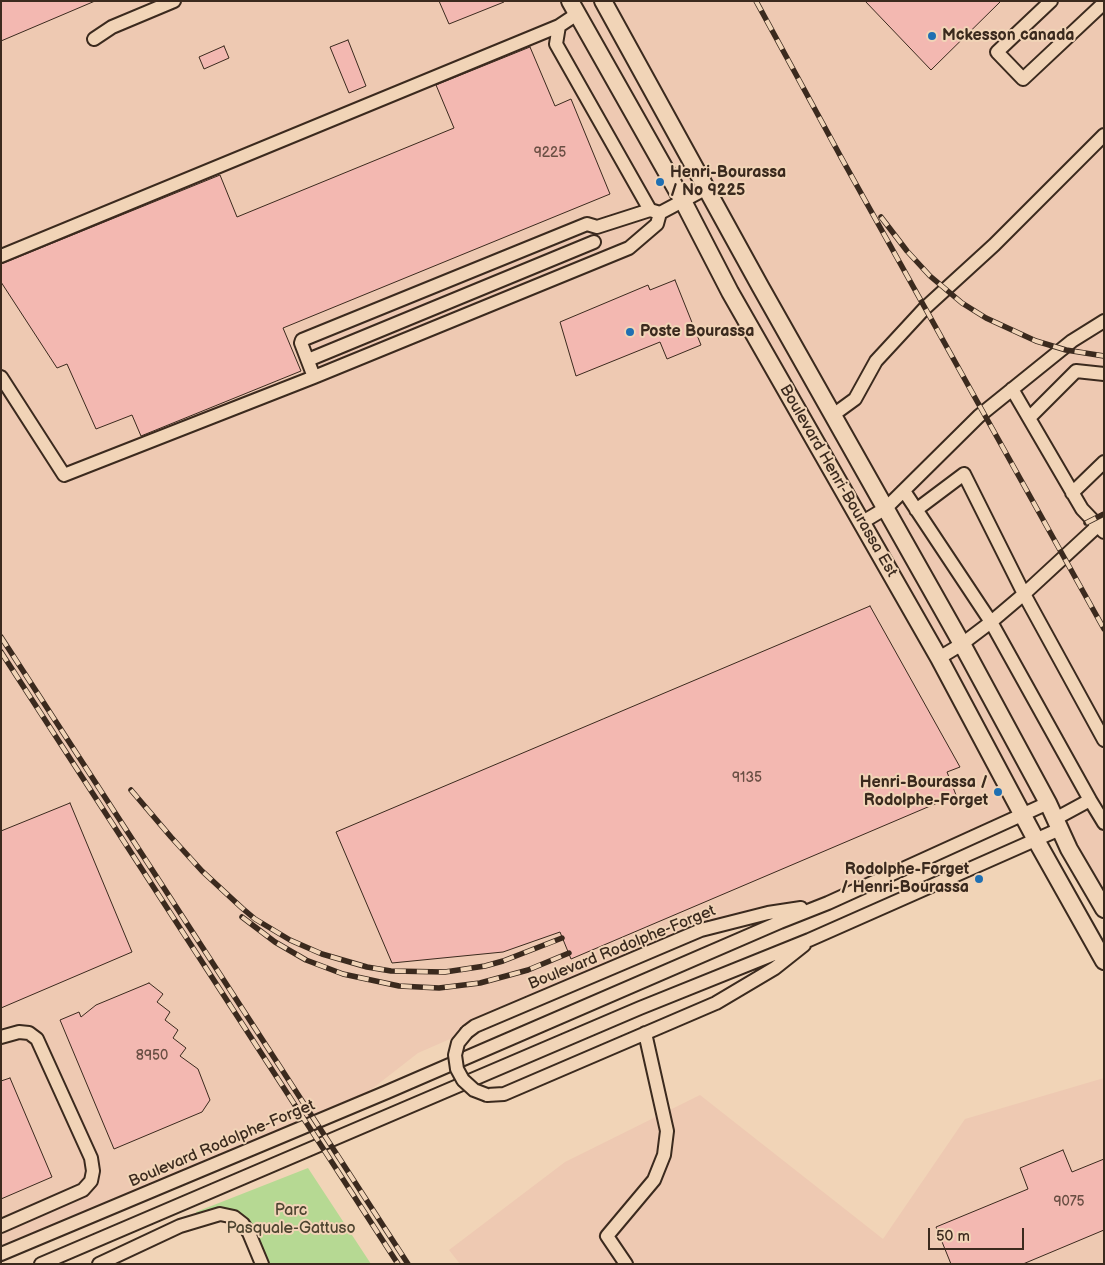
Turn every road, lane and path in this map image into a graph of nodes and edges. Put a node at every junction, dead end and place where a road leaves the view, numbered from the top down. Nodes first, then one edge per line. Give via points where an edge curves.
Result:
1 (174, 1) edge
2 (603, 1) edge
3 (1050, 1) edge
4 (1104, 4) edge
5 (574, 7) edge
6 (559, 26) junction
7 (94, 39) dead end
8 (1104, 134) edge
9 (707, 188) junction
10 (683, 202) junction
11 (655, 211) junction
12 (587, 224) junction
13 (594, 242) junction
14 (1, 256) edge
15 (602, 259) junction
16 (434, 287) junction
17 (442, 305) junction
18 (450, 321) junction
19 (1104, 321) edge
20 (308, 360) junction
21 (1104, 374) edge
22 (1, 377) edge
23 (314, 377) junction
24 (1012, 389) junction
25 (833, 415) junction
26 (1029, 418) junction
27 (1104, 462) edge
28 (904, 491) junction
29 (1072, 493) junction
30 (886, 508) junction
31 (916, 510) junction
32 (861, 523) junction
33 (1102, 526) edge
34 (1024, 594) junction
35 (991, 622) junction
36 (962, 644) junction
37 (939, 658) junction
38 (1104, 740) edge
39 (1090, 800) junction
40 (1048, 802) junction
41 (1022, 814) junction
42 (1104, 823) edge
43 (1058, 824) junction
44 (1036, 840) junction
45 (828, 903) junction
46 (1104, 909) edge
47 (809, 940) junction
48 (1104, 961) edge
49 (646, 1033) junction
50 (1, 1037) edge
51 (1, 1226) edge
52 (1, 1254) edge
53 (41, 1264) edge
54 (99, 1264) edge
55 (262, 1264) edge
56 (626, 1264) edge

1 - 7 street via 112,27
2 - 9 main road, Boulevard Henri-Bourassa Est
3 - 4 street via 998,52 1024,79
5 - 6 street
5 - 10 main road, Boulevard Henri-Bourassa Est
6 - 11 street via 556,44
6 - 14 street
8 - 25 street via 994,245 925,308 876,361 855,399
9 - 10 street
9 - 25 main road, Boulevard Henri-Bourassa Est
10 - 11 street
10 - 32 main road, Boulevard Henri-Bourassa Est via 730,292
11 - 12 street via 597,227
11 - 15 street via 657,224 630,248
12 - 13 street
12 - 16 street
13 - 15 street
13 - 17 street
15 - 18 street
16 - 17 street
16 - 20 street via 302,340
17 - 18 street
17 - 20 street
18 - 23 street
19 - 24 street via 1072,341
20 - 23 street
21 - 26 street via 1076,371
22 - 23 street via 64,475
24 - 26 street
24 - 28 street via 979,416
25 - 30 main road, Boulevard Henri-Bourassa Est
26 - 29 street
27 - 29 street
28 - 30 street
28 - 31 street
29 - 33 street via 1082,509
30 - 32 street
30 - 36 main road, Boulevard Henri-Bourassa Est
31 - 34 street via 964,474
31 - 35 street
32 - 37 main road, Boulevard Henri-Bourassa Est
33 - 34 street
34 - 35 street
34 - 38 street
35 - 36 street
35 - 39 street
36 - 37 street
36 - 40 main road, Boulevard Henri-Bourassa Est
37 - 41 main road, Boulevard Henri-Bourassa Est
39 - 42 street
39 - 43 street, Boulevard Rodolphe-Forget
40 - 41 street, Boulevard Rodolphe-Forget
40 - 43 main road, Boulevard Henri-Bourassa Est
41 - 44 main road, Boulevard Henri-Bourassa Est
41 - 45 street, Boulevard Rodolphe-Forget
43 - 44 street, Boulevard Rodolphe-Forget
43 - 46 main road, Boulevard Henri-Bourassa Est
44 - 47 street, Boulevard Rodolphe-Forget
44 - 48 main road, Boulevard Henri-Bourassa Est
45 - 49 street, Boulevard Rodolphe-Forget, bridge via 768,913 700,930 475,1026 458,1043 455,1055 457,1069 474,1090 487,1095 504,1094
45 - 52 street, Boulevard Rodolphe-Forget
47 - 49 street, Boulevard Rodolphe-Forget via 795,954 757,980 716,1003
47 - 53 street, Boulevard Rodolphe-Forget via 622,1016
49 - 56 street via 667,1131 664,1155 654,1180 607,1236
50 - 51 street via 19,1032 29,1033 37,1039 91,1158 93,1171 91,1181 83,1190
54 - 55 street via 180,1226 220,1214 234,1217 243,1224

